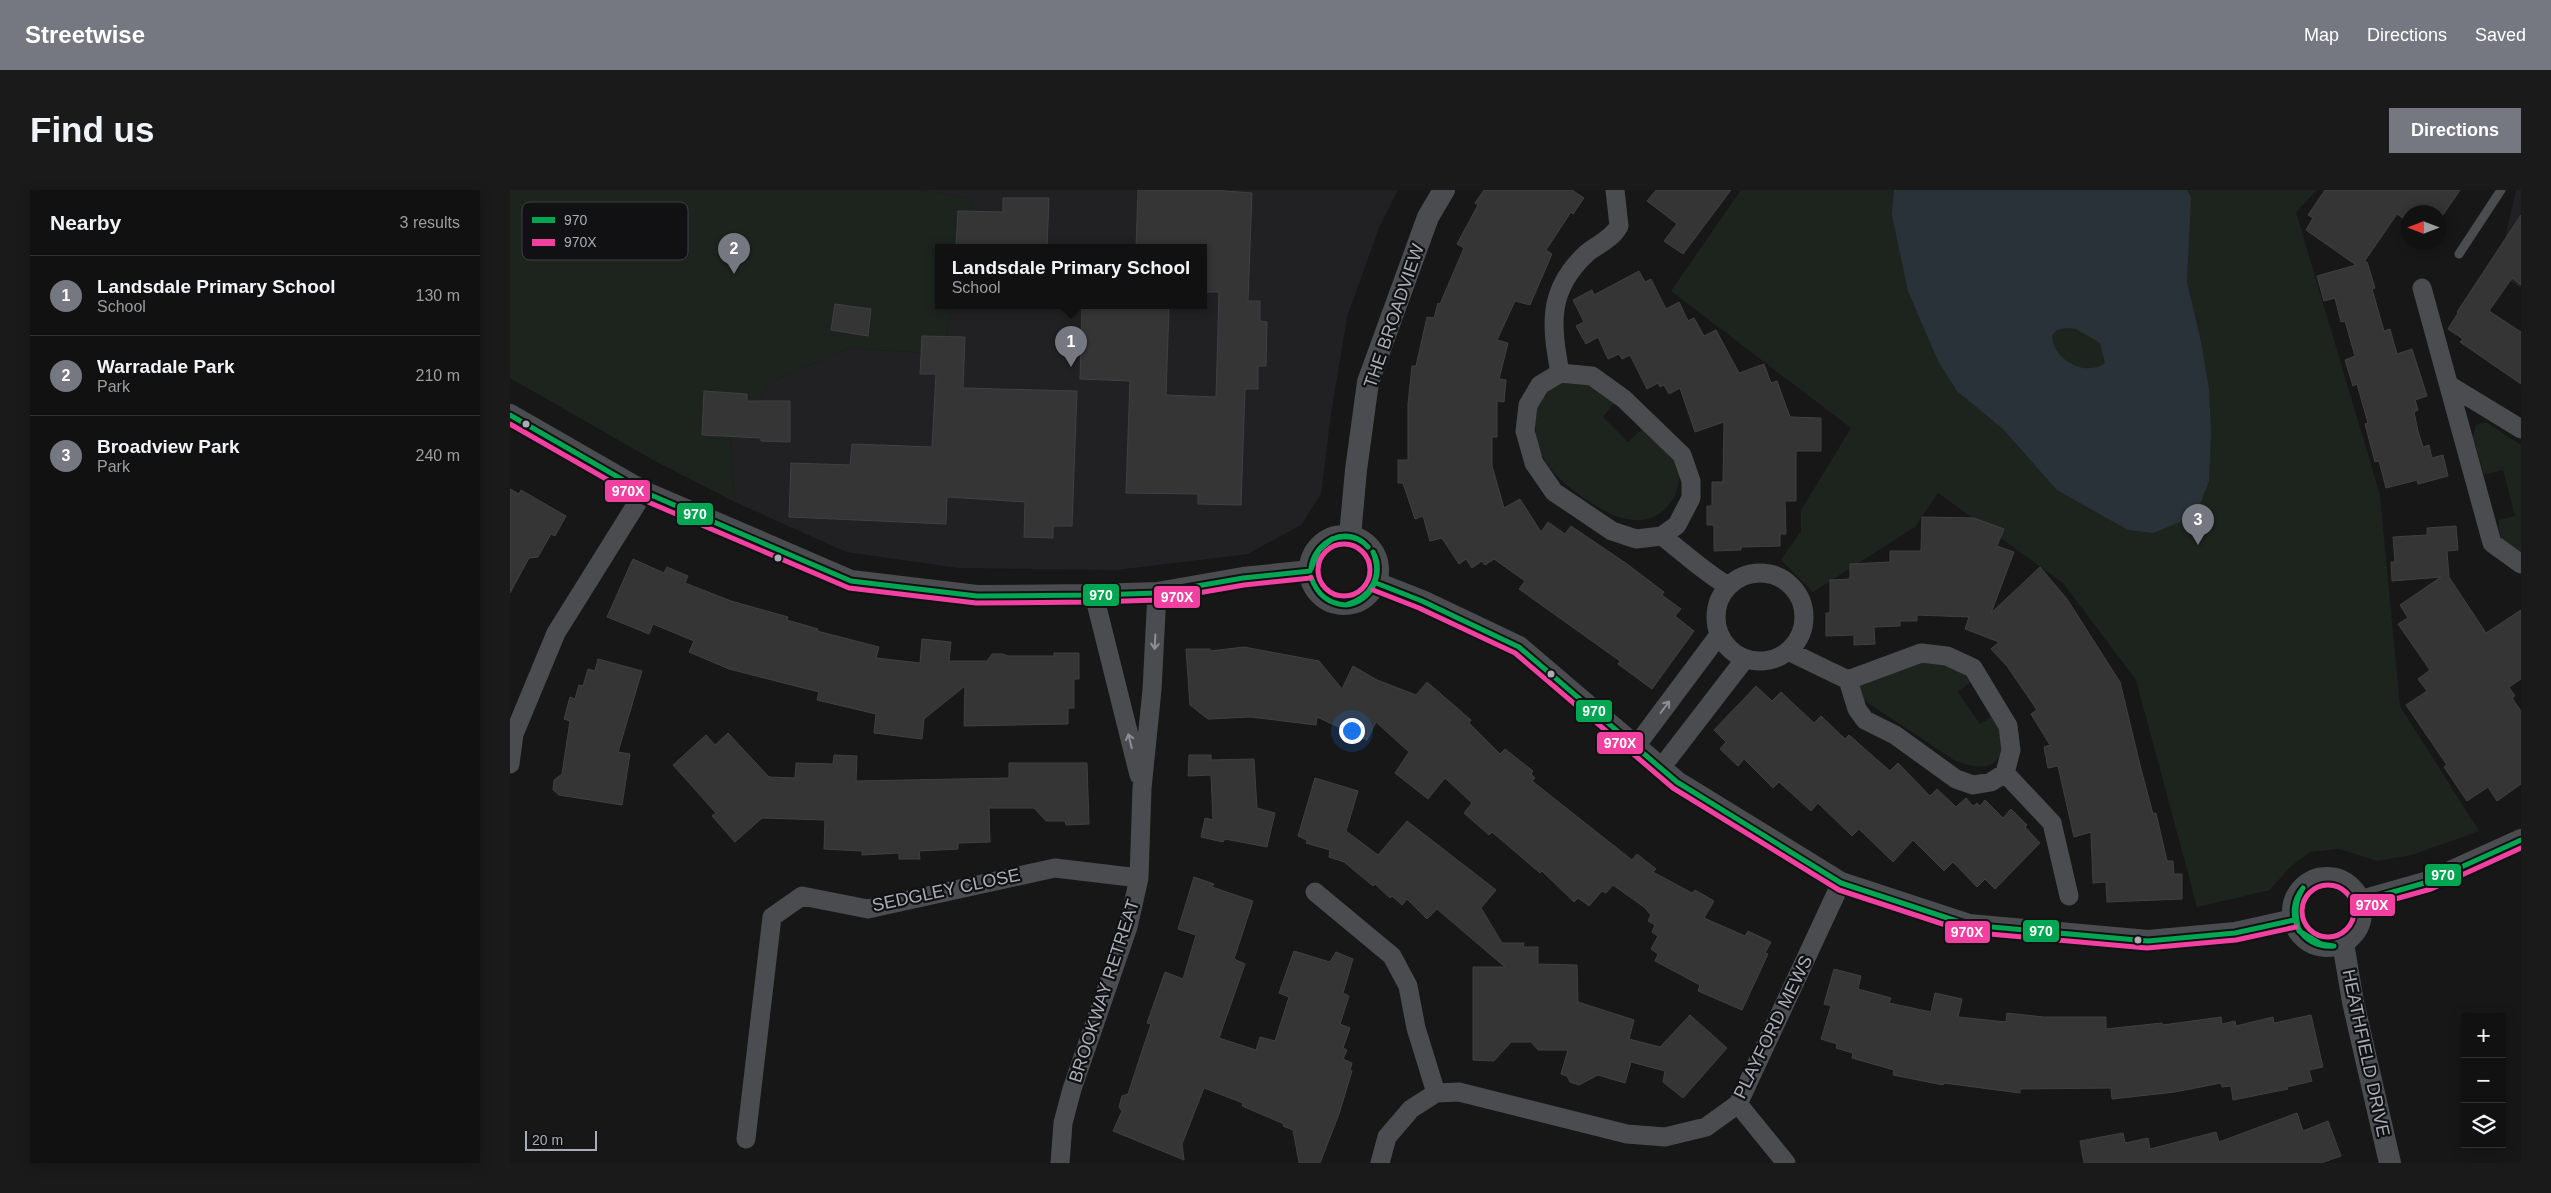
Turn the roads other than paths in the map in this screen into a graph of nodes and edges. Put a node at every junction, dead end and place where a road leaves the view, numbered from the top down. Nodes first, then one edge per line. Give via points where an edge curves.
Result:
1 (1444, 190) edge
2 (1615, 190) edge
3 (2501, 190) edge
4 (2459, 254) dead end
5 (2422, 288) dead end
6 (1560, 373) junction
7 (2449, 385) junction
8 (510, 415) edge
9 (2521, 429) edge
10 (644, 492) junction
11 (1350, 536) junction
12 (1662, 536) junction
13 (2521, 564) edge
14 (1310, 571) junction
15 (1376, 583) junction
16 (1728, 586) junction
17 (1157, 593) junction
18 (1094, 595) junction
19 (1719, 635) junction
20 (1788, 651) junction
21 (1745, 658) junction
22 (1848, 680) junction
23 (512, 734) edge
24 (1636, 746) junction
25 (510, 764) edge
26 (1661, 768) junction
27 (2005, 773) junction
28 (1142, 788) junction
29 (2521, 840) edge
30 (1139, 878) junction
31 (1841, 883) junction
32 (1315, 892) dead end
33 (2069, 896) dead end
34 (2360, 901) junction
35 (2294, 920) junction
36 (2343, 943) junction
37 (1436, 1092) junction
38 (1738, 1104) junction
39 (746, 1139) dead end
40 (1060, 1163) edge
41 (1380, 1163) edge
42 (1786, 1163) edge
43 (2390, 1163) edge

1 - 11 street, THE BROADVIEW via 1428,217 1368,382
2 - 6 street via 1619,226 1575,264 1562,285 1552,317
3 - 4 lane
5 - 7 street
6 - 12 street via 1592,376 1624,399 1682,455 1691,481 1691,498 1676,525
6 - 12 street via 1540,384 1528,405 1526,431 1534,463 1554,492 1612,530 1636,539
7 - 9 street
7 - 13 street via 2492,543
8 - 10 street
10 - 18 street via 851,581 977,596
10 - 23 street via 556,633
11 - 14 street via 1340,536 1322,544 1315,552
11 - 15 street via 1371,549 1377,560
12 - 16 street
14 - 15 street via 1319,594 1342,605 1366,597
14 - 17 street via 1243,578
15 - 24 street via 1520,647
16 - 19 street via 1717,604
16 - 20 street via 1740,577 1755,573 1770,574 1787,583 1797,594 1803,624
17 - 18 street
17 -> 28 street, BROOKWAY RETREAT
28 -> 18 street, BROOKWAY RETREAT
19 - 21 street via 1732,651
24 -> 19 street
20 - 21 street via 1760,661
20 - 22 street
21 - 26 street
22 - 27 street via 1857,709 1866,720 1895,735 1956,779 1973,785 1991,782
22 - 27 street via 1921,653 1947,656 1973,668 2008,726 2011,750
23 - 25 street
24 - 26 street
26 - 31 street via 1677,782
27 - 33 street via 2052,823
28 - 30 street, BROOKWAY RETREAT
29 - 34 street via 2428,882
30 - 39 street, SEDGLEY CLOSE via 1055,868 868,909 802,896 772,917
30 - 40 street, BROOKWAY RETREAT via 1128,927 1072,1090 1063,1123
31 - 35 street via 1970,925 2148,941 2234,933
31 - 38 street, PLAYFORD MEWS
32 - 37 street via 1392,956 1408,986 1416,1028
34 - 35 street via 2355,891 2341,880 2329,877 2315,879 2298,893
34 - 36 street via 2359,925
35 - 36 street via 2299,931 2312,942 2323,946
36 - 43 street, HEATHFIELD DRIVE via 2353,1002
37 - 38 street, PLAYFORD MEWS via 1459,1092 1627,1134 1665,1137 1706,1126
37 - 41 street via 1412,1109 1387,1137
38 - 42 street

